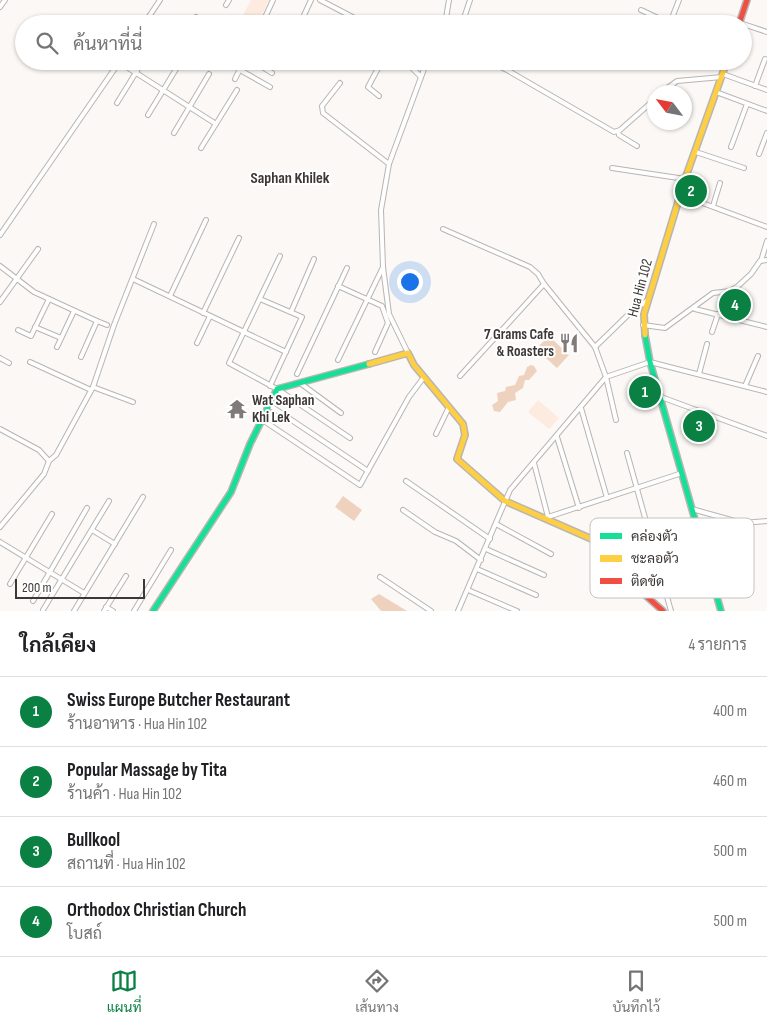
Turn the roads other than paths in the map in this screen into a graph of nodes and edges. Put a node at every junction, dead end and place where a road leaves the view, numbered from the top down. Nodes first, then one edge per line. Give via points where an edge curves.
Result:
1 (5, 0) edge
2 (160, 0) edge
3 (229, 0) edge
4 (273, 0) edge
5 (311, 0) edge
6 (320, 0) edge
7 (338, 0) edge
8 (449, 0) edge
9 (470, 0) edge
10 (679, 0) edge
11 (747, 0) edge
12 (226, 5) dead end
13 (335, 6) junction
14 (0, 7) edge
15 (640, 10) dead end
16 (150, 15) edge
17 (266, 15) edge
18 (304, 15) edge
19 (350, 15) edge
20 (446, 15) edge
21 (465, 15) edge
22 (652, 15) edge
23 (674, 15) edge
24 (743, 15) edge
25 (752, 27) edge
26 (767, 32) edge
27 (765, 59) dead end
28 (114, 70) edge
29 (130, 70) edge
30 (137, 70) edge
31 (175, 70) edge
32 (240, 70) joint
33 (267, 70) edge
34 (377, 70) edge
35 (414, 70) edge
36 (424, 70) edge
37 (507, 70) edge
38 (724, 70) edge
39 (272, 73) dead end
40 (135, 74) junction
41 (209, 74) dead end
42 (722, 75) junction
43 (421, 77) junction
44 (235, 79) dead end
45 (340, 83) dead end
46 (672, 85) edge
47 (755, 86) junction
48 (270, 87) dead end
49 (237, 90) dead end
50 (767, 90) edge
51 (163, 91) junction
52 (716, 92) junction
53 (378, 96) dead end
54 (117, 103) dead end
55 (747, 104) junction
56 (647, 106) edge
57 (189, 107) junction
58 (767, 112) edge
59 (148, 115) dead end
60 (216, 124) junction
61 (618, 131) junction
62 (174, 133) dead end
63 (767, 133) edge
64 (637, 146) dead end
65 (730, 146) dead end
66 (201, 148) dead end
67 (696, 152) junction
68 (759, 154) dead end
69 (389, 164) junction
70 (612, 168) dead end
71 (744, 168) dead end
72 (685, 179) junction
73 (720, 183) dead end
74 (681, 195) junction
75 (713, 206) junction
76 (206, 220) dead end
77 (154, 224) dead end
78 (767, 227) edge
79 (443, 229) dead end
80 (0, 235) edge
81 (239, 238) dead end
82 (767, 241) edge
83 (38, 249) dead end
84 (280, 256) dead end
85 (314, 259) dead end
86 (767, 260) edge
87 (761, 261) junction
88 (0, 267) edge
89 (383, 267) junction
90 (347, 268) dead end
91 (17, 278) junction
92 (133, 279) junction
93 (544, 284) junction
94 (338, 286) junction
95 (170, 296) junction
96 (49, 299) junction
97 (260, 299) junction
98 (367, 299) junction
99 (647, 301) junction
100 (0, 302) edge
101 (694, 308) junction
102 (74, 310) junction
103 (291, 312) junction
104 (203, 313) junction
105 (718, 314) junction
106 (210, 316) junction
107 (97, 321) junction
108 (643, 325) junction
109 (107, 326) dead end
110 (35, 327) junction
111 (767, 327) edge
112 (18, 330) dead end
113 (244, 332) junction
114 (712, 332) dead end
115 (61, 338) junction
116 (197, 343) dead end
117 (707, 344) dead end
118 (57, 347) dead end
119 (595, 347) junction
120 (286, 352) junction
121 (376, 352) dead end
122 (408, 354) junction
123 (758, 356) dead end
124 (81, 357) dead end
125 (0, 358) edge
126 (338, 360) dead end
127 (10, 362) dead end
128 (30, 362) dead end
129 (650, 362) junction
130 (297, 374) dead end
131 (699, 374) junction
132 (460, 376) dead end
133 (424, 377) junction
134 (606, 377) junction
135 (300, 383) junction
136 (270, 386) junction
137 (745, 386) junction
138 (92, 388) junction
139 (277, 389) junction
140 (767, 392) edge
141 (661, 397) junction
142 (133, 402) dead end
143 (269, 405) junction
144 (449, 407) junction
145 (581, 408) junction
146 (341, 413) dead end
147 (262, 419) junction
148 (616, 420) dead end
149 (0, 429) edge
150 (436, 434) dead end
151 (767, 436) edge
152 (557, 437) junction
153 (350, 438) dead end
154 (627, 453) dead end
155 (49, 462) junction
156 (534, 463) junction
157 (368, 472) junction
158 (682, 473) junction
159 (406, 481) dead end
160 (637, 489) junction
161 (143, 497) dead end
162 (607, 498) junction
163 (109, 501) dead end
164 (506, 501) junction
165 (87, 508) dead end
166 (579, 508) junction
167 (692, 509) junction
168 (404, 510) dead end
169 (52, 514) dead end
170 (548, 518) junction
171 (645, 518) edge
172 (695, 518) edge
173 (722, 518) edge
174 (2, 520) edge
175 (767, 521) edge
176 (754, 523) edge
177 (496, 524) junction
178 (0, 526) edge
179 (92, 530) junction
180 (590, 537) edge
181 (490, 539) junction
182 (0, 542) edge
183 (115, 544) junction
184 (486, 549) junction
185 (171, 550) dead end
186 (552, 554) dead end
187 (26, 558) junction
188 (481, 560) junction
189 (478, 569) junction
190 (50, 572) junction
191 (544, 575) dead end
192 (126, 576) dead end
193 (380, 577) dead end
194 (62, 580) junction
195 (10, 584) dead end
196 (468, 590) junction
197 (84, 594) junction
198 (536, 596) dead end
199 (648, 598) edge
200 (667, 598) edge
201 (717, 598) edge
202 (33, 601) dead end
203 (105, 609) edge
204 (43, 610) edge
205 (459, 610) edge
206 (74, 611) edge
207 (113, 611) edge
208 (134, 611) edge
209 (153, 611) edge
210 (431, 611) edge
211 (464, 611) edge
212 (517, 611) edge
213 (663, 611) edge
214 (671, 611) edge
215 (721, 611) edge

1 - 14 street
2 - 16 street
3 - 12 street
4 - 17 street
5 - 18 street
6 - 13 street
7 - 13 street
8 - 20 street
9 - 21 street
10 - 23 street
11 - 24 street
13 - 19 street
15 - 22 street
25 - 26 street
27 - 47 street
28 - 80 street
29 - 40 street
30 - 40 street
31 - 51 street
32 - 44 street
32 - 48 street
33 - 39 street
34 - 53 street via 368,88
35 - 43 street
36 - 43 street
37 - 61 street via 607,128
38 - 42 street, Hua Hin 102
40 - 51 street
40 - 54 street
41 - 57 street
42 - 46 street via 677,81
42 - 47 street
42 - 52 street, Hua Hin 102
43 - 69 street
45 - 69 street via 322,106 323,113
47 - 50 street
49 - 60 street
51 - 57 street
51 - 59 street
52 - 55 street
52 - 67 street, Hua Hin 102
55 - 58 street
55 - 65 street
56 - 61 street
57 - 60 street
57 - 62 street
60 - 66 street
61 - 64 street
63 - 68 street
67 - 71 street
67 - 72 street, Hua Hin 102
69 - 89 street via 381,210
70 - 72 street
72 - 74 street, Hua Hin 102
73 - 75 street
74 - 75 street
74 - 99 street, Hua Hin 102
75 - 78 street
76 - 95 street
77 - 92 street
79 - 93 street via 530,267
81 - 104 street
82 - 87 street
83 - 91 street
84 - 97 street
85 - 103 street
86 - 87 street
87 - 101 street via 738,286 730,291 714,293
88 - 91 street
89 - 98 street
89 - 122 street via 389,314
90 - 94 street
91 - 96 street
91 - 100 street
92 - 95 street
92 - 138 street
93 - 119 street
93 - 132 street
94 - 98 street
94 - 130 street
95 - 104 street
96 - 102 street
96 - 110 street
97 - 103 street
97 - 113 street
98 - 121 street via 382,306 388,324
98 - 126 street
99 - 108 street, Hua Hin 102
99 - 119 street
101 - 105 street
101 - 108 street via 665,328
102 - 107 street
102 - 115 street
103 - 120 street via 302,317
104 - 106 street
105 - 111 street
105 - 114 street
106 - 113 street
106 - 116 street
107 - 109 street
107 - 124 street
108 - 129 street, Hua Hin 102
110 - 112 street via 31,336
110 - 115 street
113 - 120 street
113 - 136 street via 229,363
115 - 118 street
117 - 131 street
119 - 134 street
120 - 136 street
122 - 133 street
122 - 135 street
123 - 137 street
125 - 127 street
128 - 138 street
129 - 131 street
129 - 134 street
129 - 141 street, Hua Hin 102
131 - 137 street
133 - 144 street
133 - 157 street via 409,397
134 - 145 street
134 - 148 street
135 - 139 street
135 - 146 street
136 - 139 street
137 - 140 street
138 - 142 street
138 - 155 street via 56,455
139 - 143 street
139 - 153 street
141 - 151 street
141 - 158 street, Hua Hin 102
143 - 147 street
143 - 157 street
144 - 150 street
144 - 164 street via 465,429 458,459
145 - 152 street
145 - 162 street
147 - 157 street via 359,485
147 - 209 street via 231,492
149 - 155 street via 39,450
152 - 156 street
152 - 166 street
154 - 160 street
155 - 174 street via 44,474
156 - 164 street via 510,490
156 - 170 street
158 - 160 street
158 - 167 street, Hua Hin 102
159 - 181 street
160 - 162 street
160 - 171 street
161 - 183 street
162 - 166 street
163 - 179 street
164 - 170 street
164 - 177 street
165 - 190 street
166 - 170 street
167 - 172 street, Hua Hin 102
167 - 173 street
168 - 188 street via 435,532 456,540
169 - 187 street
170 - 180 street
174 - 178 street
175 - 176 street
177 - 181 street
177 - 186 street
179 - 183 street
179 - 194 street
181 - 184 street
182 - 187 street
183 - 197 street
184 - 188 street
184 - 191 street
185 - 208 street
187 - 190 street
187 - 195 street
188 - 189 street
189 - 196 street
189 - 198 street
190 - 194 street
190 - 202 street
192 - 203 street
193 - 210 street
194 - 197 street
194 - 204 street
196 - 205 street
196 - 212 street
197 - 206 street
199 - 213 street
200 - 214 street
201 - 215 street, Hua Hin 102
203 - 207 street
205 - 211 street

